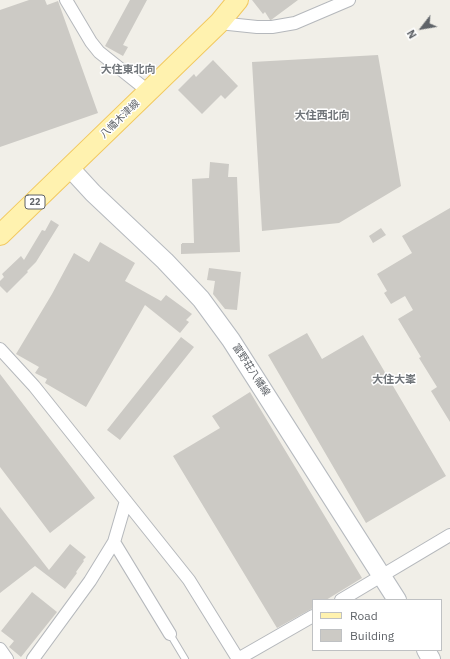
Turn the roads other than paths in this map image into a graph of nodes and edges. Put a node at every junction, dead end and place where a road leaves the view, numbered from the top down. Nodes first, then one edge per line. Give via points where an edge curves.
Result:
1 (66, 0) edge
2 (238, 0) edge
3 (349, 0) edge
4 (219, 23) junction
5 (148, 92) junction
6 (70, 168) junction
7 (0, 235) edge
8 (0, 349) edge
9 (126, 501) junction
10 (450, 536) edge
11 (114, 542) junction
12 (382, 576) junction
13 (343, 599) edge
14 (395, 599) edge
15 (312, 617) edge
16 (170, 634) joint
17 (0, 649) edge
18 (7, 659) edge
19 (33, 659) edge
20 (186, 659) edge

1 - 5 street via 99,52
2 - 4 main road, 八幡木津線 / 22
3 - 4 street via 295,23 257,27
4 - 5 main road, 八幡木津線 / 22
5 - 6 main road, 八幡木津線 / 22
6 - 7 main road, 八幡木津線 / 22
6 - 12 main road, 富野荘八幡線 via 201,300 231,340
8 - 9 street via 34,386
9 - 11 street
9 - 15 street via 189,580 238,659
10 - 12 street
11 - 16 street
11 - 19 street via 90,581
12 - 13 street
12 - 14 main road, 富野荘八幡線
16 - 20 lane
17 - 18 street

